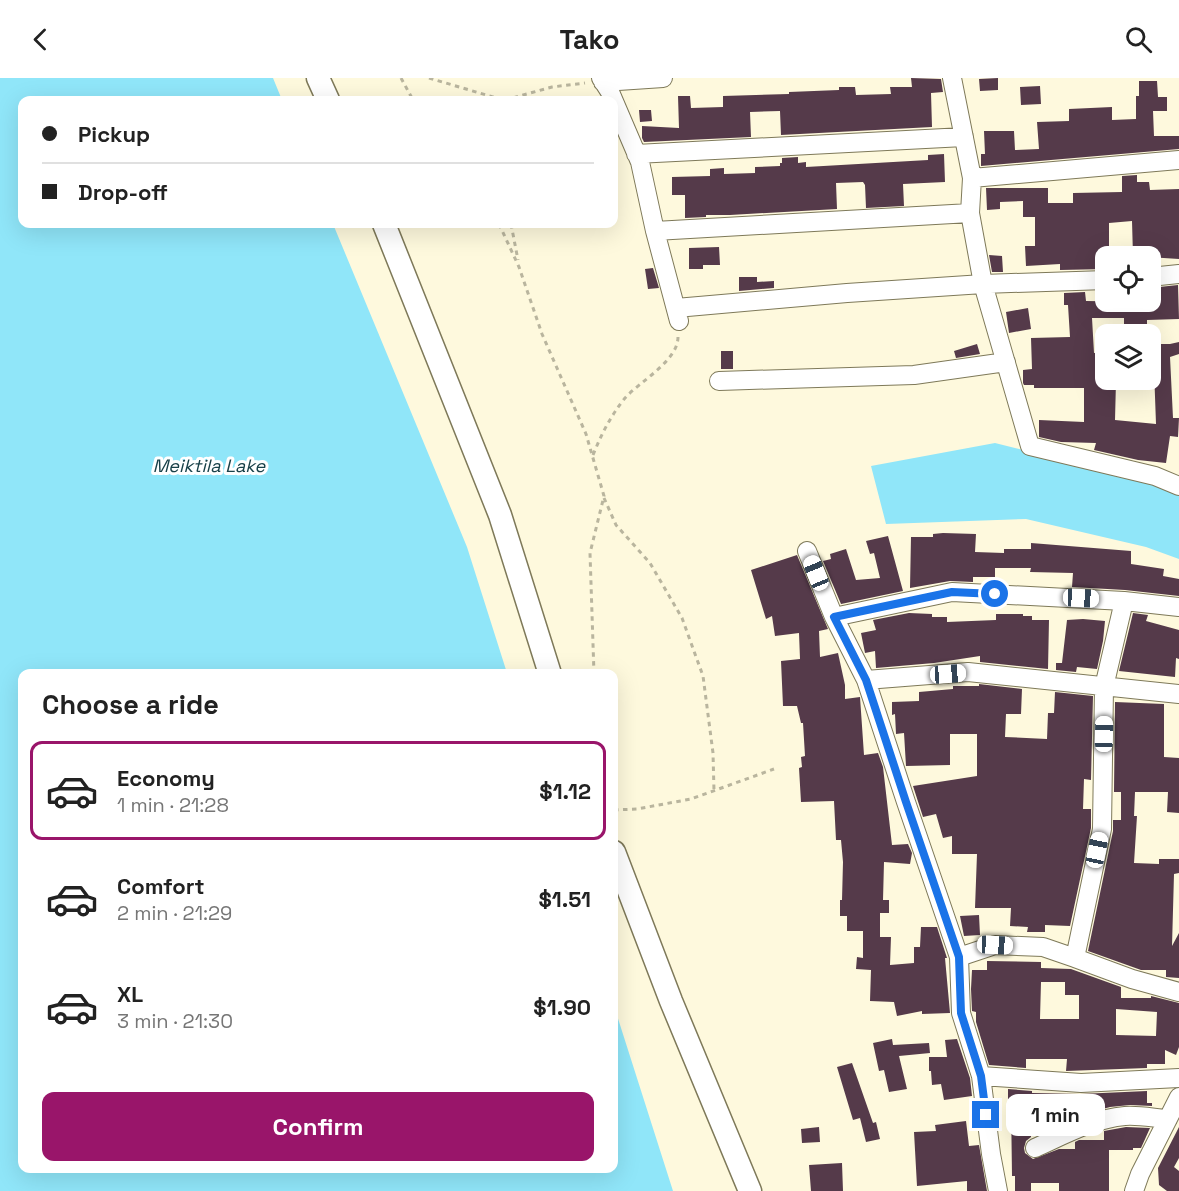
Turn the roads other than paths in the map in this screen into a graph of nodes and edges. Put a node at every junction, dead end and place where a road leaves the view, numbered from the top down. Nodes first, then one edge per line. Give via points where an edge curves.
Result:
1 (318, 78) edge
2 (663, 78) edge
3 (952, 78) edge
4 (602, 80) edge
5 (326, 96) edge
6 (612, 96) edge
7 (618, 111) edge
8 (964, 138) junction
9 (636, 154) junction
10 (1179, 160) edge
11 (972, 178) junction
12 (970, 213) junction
13 (386, 228) edge
14 (655, 231) junction
15 (1179, 274) edge
16 (1161, 275) edge
17 (1095, 280) edge
18 (983, 284) junction
19 (1006, 362) junction
20 (719, 381) dead end
21 (1179, 486) edge
22 (807, 551) dead end
23 (1124, 601) junction
24 (1179, 607) edge
25 (834, 617) junction
26 (548, 669) edge
27 (866, 680) junction
28 (1104, 687) junction
29 (1179, 694) edge
30 (618, 862) edge
31 (959, 957) junction
32 (1075, 958) junction
33 (1179, 992) edge
34 (981, 1076) junction
35 (1179, 1078) edge
36 (1179, 1097) edge
37 (1168, 1119) junction
38 (1035, 1149) dead end
39 (750, 1191) edge
40 (998, 1191) edge
41 (1134, 1191) edge

1 - 5 main road
2 - 4 street
3 - 8 street
4 - 6 street
7 - 9 street
8 - 9 street
8 - 11 street
9 - 14 street
10 - 11 street
11 - 12 street
12 - 14 street
12 - 18 street
13 - 26 main road via 500,515
14 - 18 street via 677,314 847,293
15 - 16 street
17 - 18 street
18 - 19 street
19 - 20 street via 915,375
19 - 21 street via 1030,446 1155,476
22 - 25 street
23 - 24 street
23 - 25 street via 952,592
23 - 28 street
25 - 27 street
27 - 28 street via 968,672
27 - 31 street
28 - 29 street
28 - 32 street via 1102,829
30 - 39 main road
31 - 32 street via 995,945 1043,947
31 - 34 street via 961,1013
32 - 33 street
34 - 35 street via 1081,1083
34 - 40 street
36 - 37 street
37 - 38 street via 1125,1116 1104,1120 1084,1125
37 - 41 street

